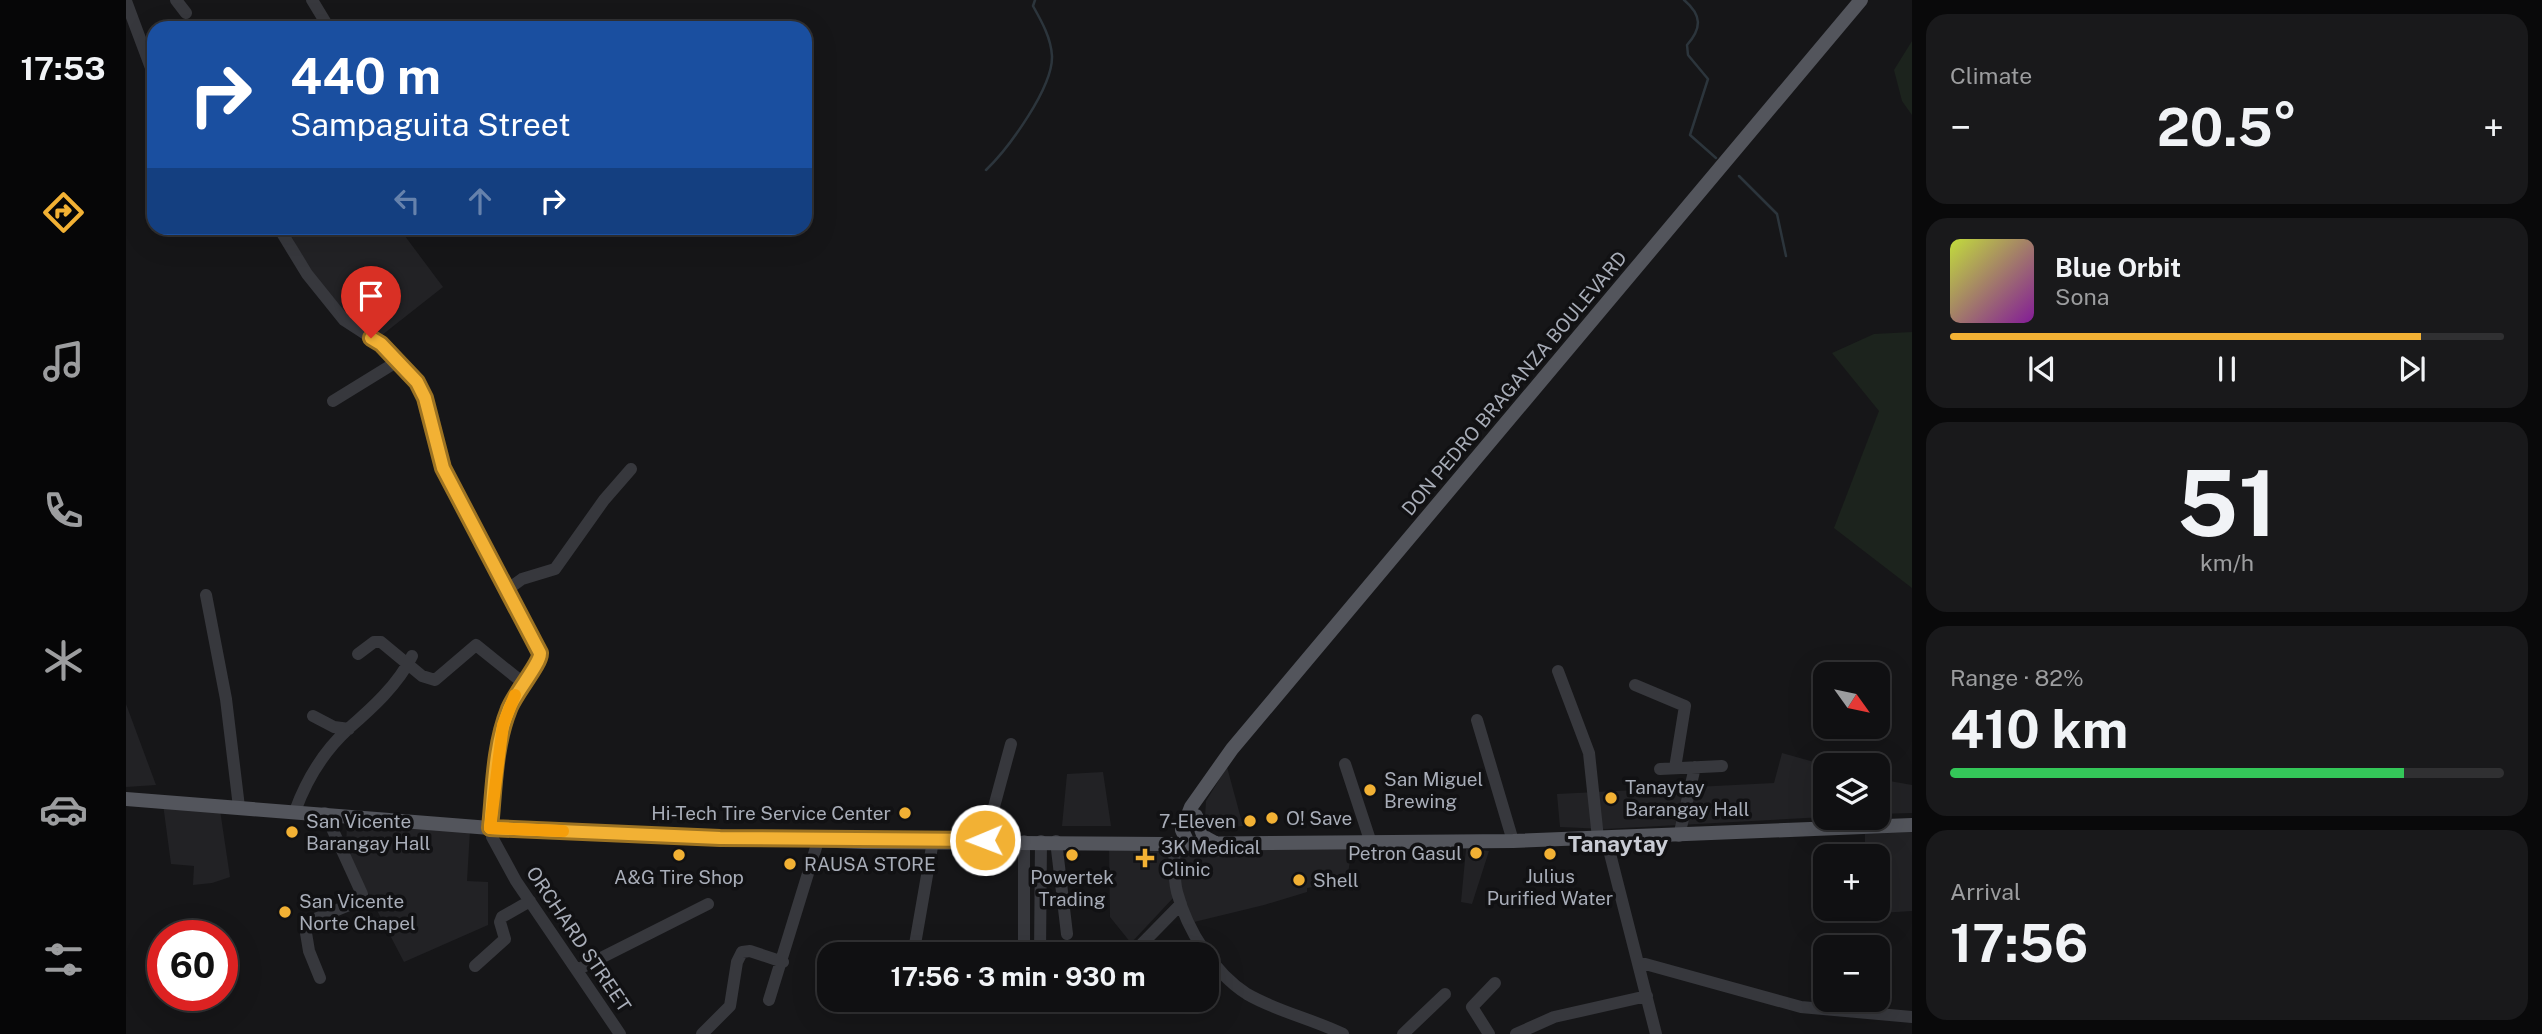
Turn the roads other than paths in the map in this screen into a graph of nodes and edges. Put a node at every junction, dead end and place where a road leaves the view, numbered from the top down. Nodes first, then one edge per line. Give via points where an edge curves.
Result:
1 (176, 0) edge
2 (312, 0) edge
3 (1861, 0) edge
4 (129, 3) edge
5 (186, 13) dead end
6 (325, 21) edge
7 (147, 56) edge
8 (287, 235) edge
9 (398, 361) junction
10 (333, 401) dead end
11 (631, 469) dead end
12 (507, 590) junction
13 (206, 595) dead end
14 (358, 654) dead end
15 (410, 661) junction
16 (1558, 671) dead end
17 (522, 682) junction
18 (1635, 685) dead end
19 (313, 716) dead end
20 (1477, 720) dead end
21 (349, 729) junction
22 (1011, 744) dead end
23 (1345, 764) dead end
24 (1695, 766) junction
25 (1722, 766) dead end
26 (1675, 768) junction
27 (1660, 769) dead end
28 (126, 799) edge
29 (239, 807) junction
30 (295, 811) junction
31 (1193, 812) junction
32 (325, 813) junction
33 (1912, 825) edge
34 (490, 828) junction
35 (1679, 836) junction
36 (1602, 838) junction
37 (985, 840) junction
38 (818, 841) junction
39 (933, 841) junction
40 (1024, 841) junction
41 (1049, 841) junction
42 (1513, 841) junction
43 (1175, 843) junction
44 (1215, 843) junction
45 (1371, 843) junction
46 (530, 901) junction
47 (708, 904) dead end
48 (1181, 904) junction
49 (1068, 934) dead end
50 (915, 942) edge
51 (1024, 942) edge
52 (1041, 942) edge
53 (1144, 942) edge
54 (783, 962) junction
55 (1637, 962) junction
56 (475, 966) dead end
57 (578, 970) junction
58 (320, 978) dead end
59 (1495, 983) dead end
60 (1445, 994) dead end
61 (1647, 996) junction
62 (769, 1000) dead end
63 (1912, 1017) edge
64 (620, 1034) edge
65 (702, 1034) edge
66 (1343, 1034) edge
67 (1403, 1034) edge
68 (1489, 1034) edge
69 (1516, 1034) edge
70 (1657, 1034) edge

1 - 5 street
2 - 6 street
3 - 31 main road, DON PEDRO BRAGANZA BOULEVARD via 1232,749
4 - 7 street
8 - 9 street via 307,274 344,320
9 - 10 street
9 - 12 street via 425,398 443,468
11 - 12 street via 555,569 522,579
12 - 17 street via 540,653 539,663
13 - 29 street via 226,699
14 - 15 street via 381,642
15 - 17 street via 426,679 435,680 476,645
15 - 21 street via 361,722
16 - 36 street via 1589,752
17 - 34 street via 503,725
18 - 26 street via 1685,706
19 - 21 street
20 - 42 street
21 - 30 street via 319,763
22 - 37 street
23 - 45 street
24 - 25 street
24 - 26 street
24 - 35 street
26 - 27 street
28 - 29 main road
29 - 30 main road
30 - 32 main road
31 - 43 main road, DON PEDRO BRAGANZA BOULEVARD
31 - 43 main road via 1182,823
31 - 44 main road via 1204,837
32 - 34 main road
32 - 58 street via 362,894 359,901 305,927
33 - 35 main road
34 - 38 main road
34 - 46 street, ORCHARD STREET
35 - 36 main road
36 - 42 main road
36 - 55 street
37 - 39 main road
37 - 40 main road
38 - 39 main road
38 - 54 street
39 - 50 street
40 - 41 main road
40 - 51 street
41 - 43 main road
41 - 49 street
41 - 52 street
42 - 45 main road
43 - 44 main road
43 - 48 street
44 - 45 main road
46 - 56 street via 502,917 505,939
46 - 57 street, ORCHARD STREET
47 - 57 street
48 - 53 street
48 - 66 street via 1209,956 1236,985 1259,1000
54 - 62 street
54 - 65 street via 750,951 739,955 730,1006
55 - 61 street
55 - 63 street via 1801,1007
57 - 64 street, ORCHARD STREET
59 - 68 street via 1472,1007
60 - 67 street
61 - 69 street via 1554,1017
61 - 70 street

